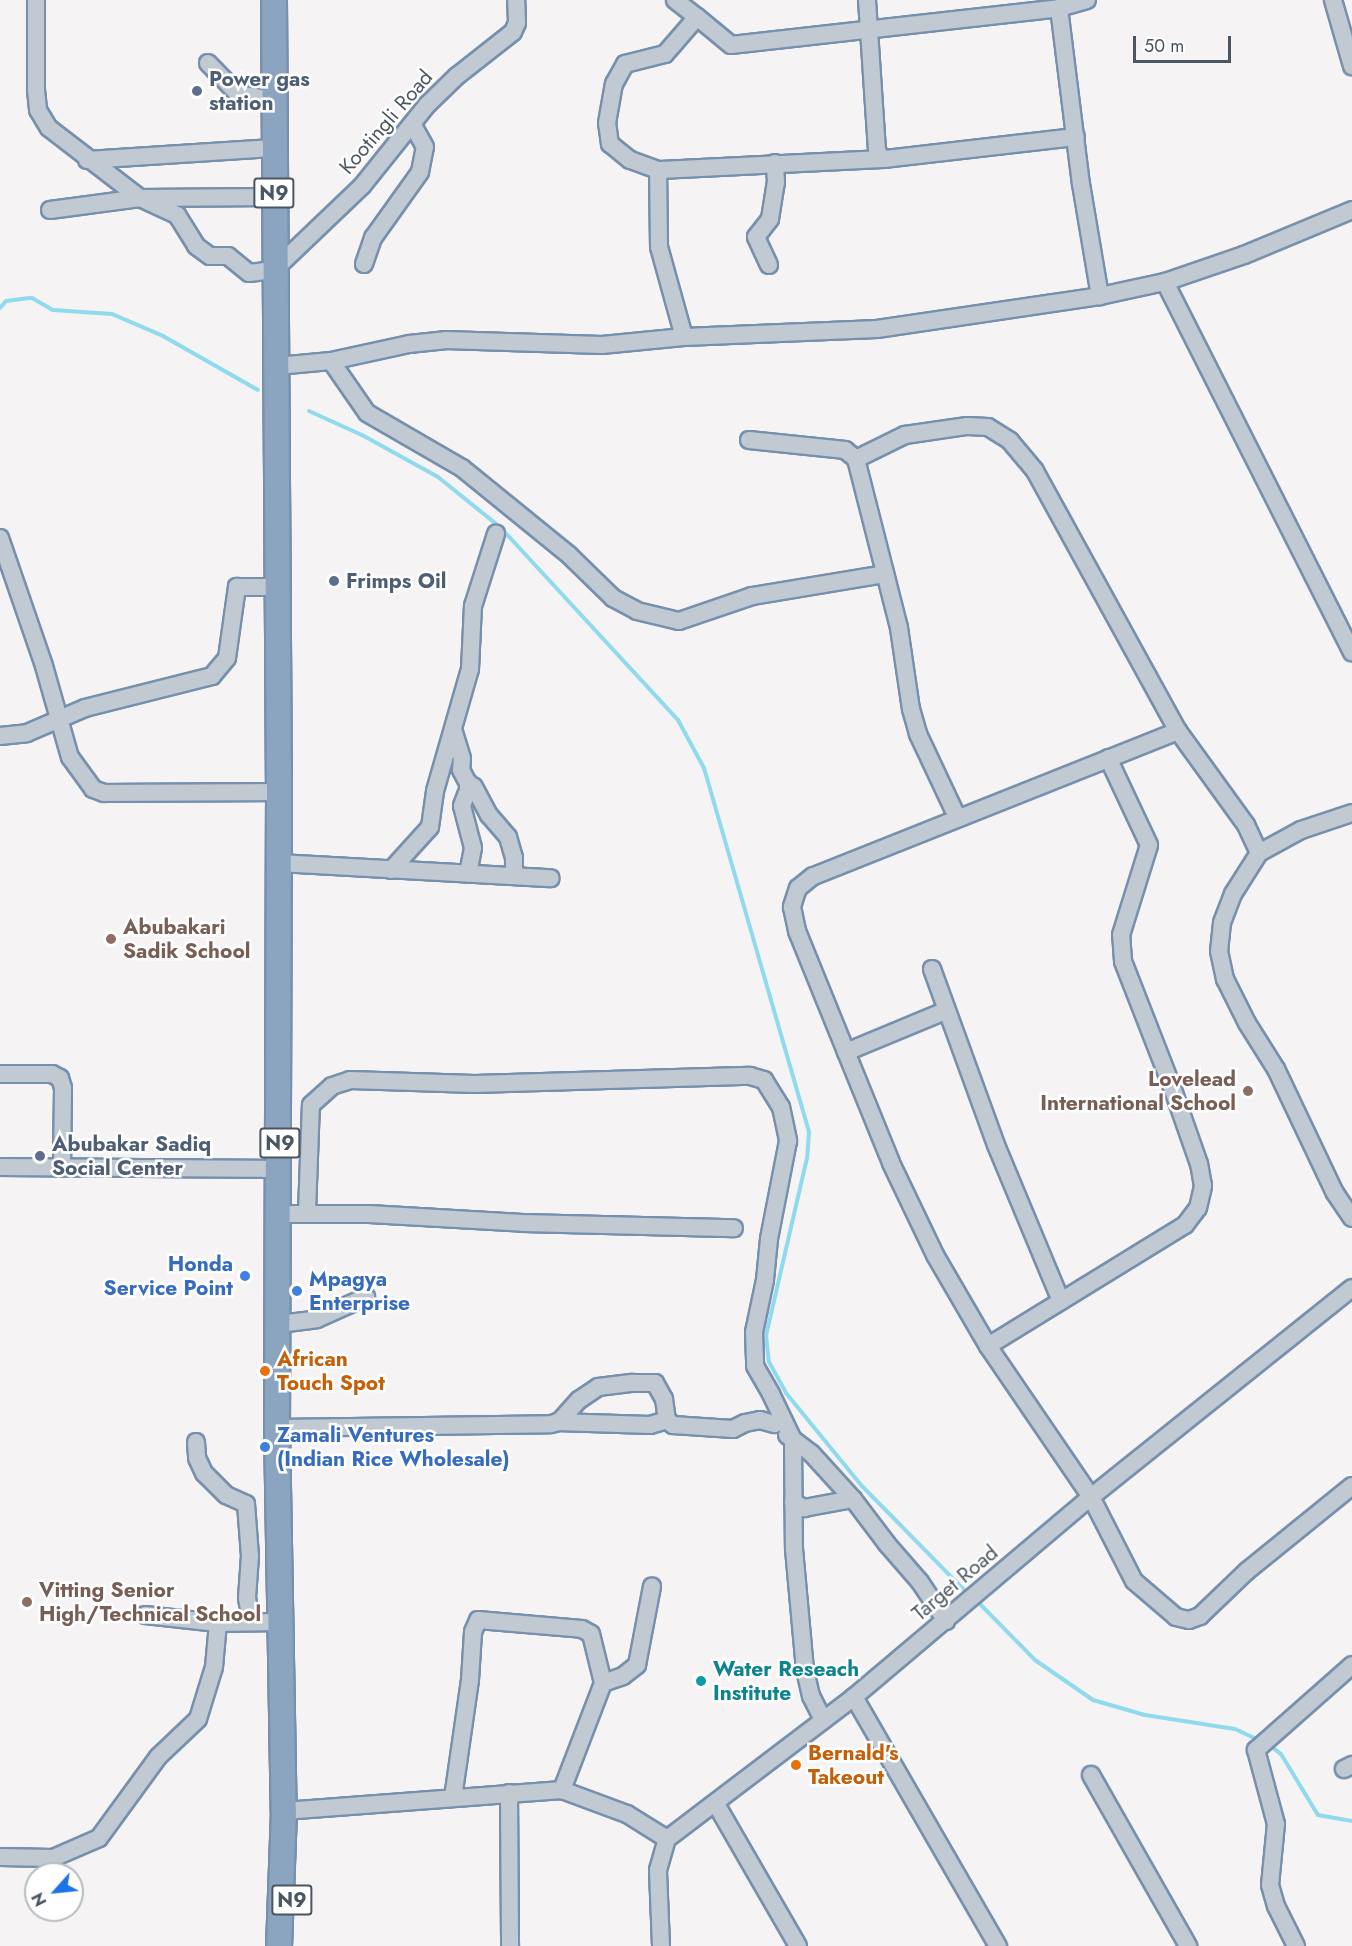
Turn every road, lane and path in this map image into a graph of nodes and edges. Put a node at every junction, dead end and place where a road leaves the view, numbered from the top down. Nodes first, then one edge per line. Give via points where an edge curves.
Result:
1 (36, 0) edge
2 (274, 0) edge
3 (516, 0) edge
4 (675, 0) edge
5 (867, 0) edge
6 (1087, 0) edge
7 (1333, 0) edge
8 (1059, 8) junction
9 (697, 17) junction
10 (868, 29) junction
11 (208, 63) dead end
12 (1352, 66) edge
13 (273, 100) junction
14 (412, 124) junction
15 (1076, 137) junction
16 (273, 148) junction
17 (885, 159) junction
18 (87, 160) junction
19 (775, 163) junction
20 (658, 170) junction
21 (274, 197) junction
22 (140, 198) junction
23 (50, 210) dead end
24 (1352, 210) edge
25 (364, 264) dead end
26 (769, 266) dead end
27 (274, 270) junction
28 (1165, 282) junction
29 (1100, 296) junction
30 (684, 337) junction
31 (331, 361) junction
32 (277, 377) junction
33 (748, 440) dead end
34 (856, 459) junction
35 (496, 534) dead end
36 (0, 538) edge
37 (885, 574) junction
38 (277, 587) junction
39 (1352, 653) edge
40 (60, 718) junction
41 (453, 729) junction
42 (1178, 731) junction
43 (0, 736) edge
44 (1108, 758) junction
45 (468, 783) junction
46 (279, 792) junction
47 (1352, 813) edge
48 (957, 817) junction
49 (1259, 853) junction
50 (279, 863) junction
51 (390, 870) junction
52 (468, 874) junction
53 (514, 876) junction
54 (551, 878) dead end
55 (932, 969) dead end
56 (945, 1011) junction
57 (846, 1052) junction
58 (0, 1074) edge
59 (0, 1167) edge
60 (63, 1167) junction
61 (280, 1169) junction
62 (307, 1212) junction
63 (279, 1214) junction
64 (1352, 1218) edge
65 (734, 1228) dead end
66 (1352, 1288) edge
67 (366, 1296) dead end
68 (1061, 1301) junction
69 (279, 1324) junction
70 (988, 1346) junction
71 (771, 1394) junction
72 (667, 1420) junction
73 (557, 1422) junction
74 (774, 1424) junction
75 (277, 1428) junction
76 (793, 1440) junction
77 (196, 1442) dead end
78 (1352, 1486) edge
79 (1091, 1497) junction
80 (853, 1499) junction
81 (793, 1502) junction
82 (652, 1586) dead end
83 (145, 1615) dead end
84 (950, 1618) junction
85 (251, 1621) junction
86 (280, 1622) junction
87 (218, 1623) junction
88 (1352, 1665) edge
89 (603, 1683) junction
90 (854, 1697) junction
91 (823, 1720) junction
92 (1091, 1775) dead end
93 (562, 1790) junction
94 (508, 1793) junction
95 (453, 1798) junction
96 (716, 1804) junction
97 (284, 1811) junction
98 (667, 1839) junction
99 (284, 1855) junction
100 (0, 1857) edge
101 (279, 1946) edge
102 (296, 1946) edge
103 (510, 1946) edge
104 (661, 1946) edge
105 (798, 1946) edge
106 (998, 1946) edge
107 (1188, 1946) edge
108 (1296, 1946) edge

1 - 18 street via 38,110 49,128
2 - 13 highway, N9
3 - 14 street, Kootingli Road via 517,23 513,32 457,76
4 - 9 street
5 - 10 street
6 - 8 street
7 - 12 street
8 - 10 street
8 - 15 street
9 - 10 street via 731,45
9 - 20 street via 664,54 625,64 614,84 607,123 610,144 630,160
10 - 17 street via 877,150
11 - 13 street via 238,94
13 - 16 highway, N9
14 - 25 street via 425,147 420,172 373,238
14 - 27 street, Kootingli Road via 362,186
15 - 17 street
15 - 29 street
16 - 18 street
16 - 21 highway, N9
17 - 19 street
18 - 22 street
19 - 20 street
19 - 26 street via 770,219 756,237
20 - 30 street via 659,247
21 - 22 street
21 - 27 highway, N9
22 - 23 street
22 - 27 street via 177,215 196,246 210,256 228,256 249,273
24 - 28 street via 1244,255
27 - 32 highway, N9
28 - 29 street
28 - 39 street
29 - 30 street via 877,328
30 - 31 street via 582,345 445,340
31 - 32 street
31 - 37 street via 366,413 462,468 569,555 613,598 637,611 679,621 752,596
32 - 38 highway, N9
33 - 34 street via 844,450
34 - 37 street
34 - 42 street via 905,435 967,426 988,427 1010,441 1035,471
35 - 41 street via 473,606 470,669
36 - 40 street
37 - 48 street via 918,734
38 - 40 street via 237,587 227,658 212,676 104,702
38 - 46 highway, N9
40 - 43 street via 27,733
40 - 46 street via 70,757 93,789 104,793
41 - 45 street via 462,759 461,770
41 - 51 street via 435,791 430,827
42 - 44 street
42 - 49 street via 1246,825
44 - 48 street
44 - 68 street via 1149,845 1121,935 1123,961 1172,1087 1203,1186 1198,1208 1185,1224
45 - 52 street via 462,806 473,848
45 - 53 street via 508,837
46 - 50 highway, N9
47 - 49 street via 1301,830
48 - 57 street via 813,876 798,888 792,907 797,930
49 - 64 street via 1233,894 1222,923 1219,951 1225,979 1276,1069 1335,1193
50 - 51 street
50 - 61 highway, N9
51 - 52 street
52 - 53 street
53 - 54 street
55 - 56 street
56 - 57 street
56 - 68 street
57 - 70 street via 891,1163 930,1245
58 - 60 street via 52,1074 60,1078
59 - 60 street
60 - 61 street
61 - 63 highway, N9
62 - 63 street
62 - 65 street
62 - 71 street via 311,1105 332,1086 350,1080 475,1084 750,1076 764,1080 781,1107 788,1141 754,1332 754,1366
63 - 69 highway, N9
66 - 79 street, Target Road
67 - 69 street via 324,1316
68 - 70 street
69 - 75 highway, N9
70 - 79 street
71 - 74 street via 769,1413
71 - 76 street
72 - 73 street via 650,1425
72 - 73 street via 664,1399 655,1383 613,1383 588,1392
72 - 74 street via 673,1425 733,1429 760,1420
73 - 75 street
74 - 76 street
75 - 86 highway, N9
76 - 80 street via 811,1453
76 - 81 street
77 - 85 street via 197,1458 204,1473 226,1495 246,1504
78 - 79 street via 1247,1571 1200,1616 1190,1620 1176,1617 1134,1581
79 - 84 street, Target Road
80 - 81 street via 804,1508
80 - 84 street
81 - 91 street via 805,1670 811,1696
82 - 89 street via 637,1665 623,1676
83 - 87 street
84 - 90 street, Target Road
85 - 86 street
85 - 87 street
86 - 97 highway, N9
87 - 100 street via 214,1667 198,1719 158,1757 99,1838 53,1858
88 - 108 street via 1256,1750 1276,1824 1269,1885 1275,1906
89 - 93 street
89 - 95 street via 591,1634 582,1629 478,1620
90 - 91 street, Target Road
90 - 106 street
91 - 96 street, Target Road
92 - 107 street
93 - 94 street
93 - 98 street via 627,1814
94 - 95 street
94 - 103 street
95 - 97 street
96 - 98 street, Target Road
96 - 105 street
97 - 99 highway, N9
98 - 104 street via 658,1870
99 - 101 highway, N9
99 - 102 highway, N9

